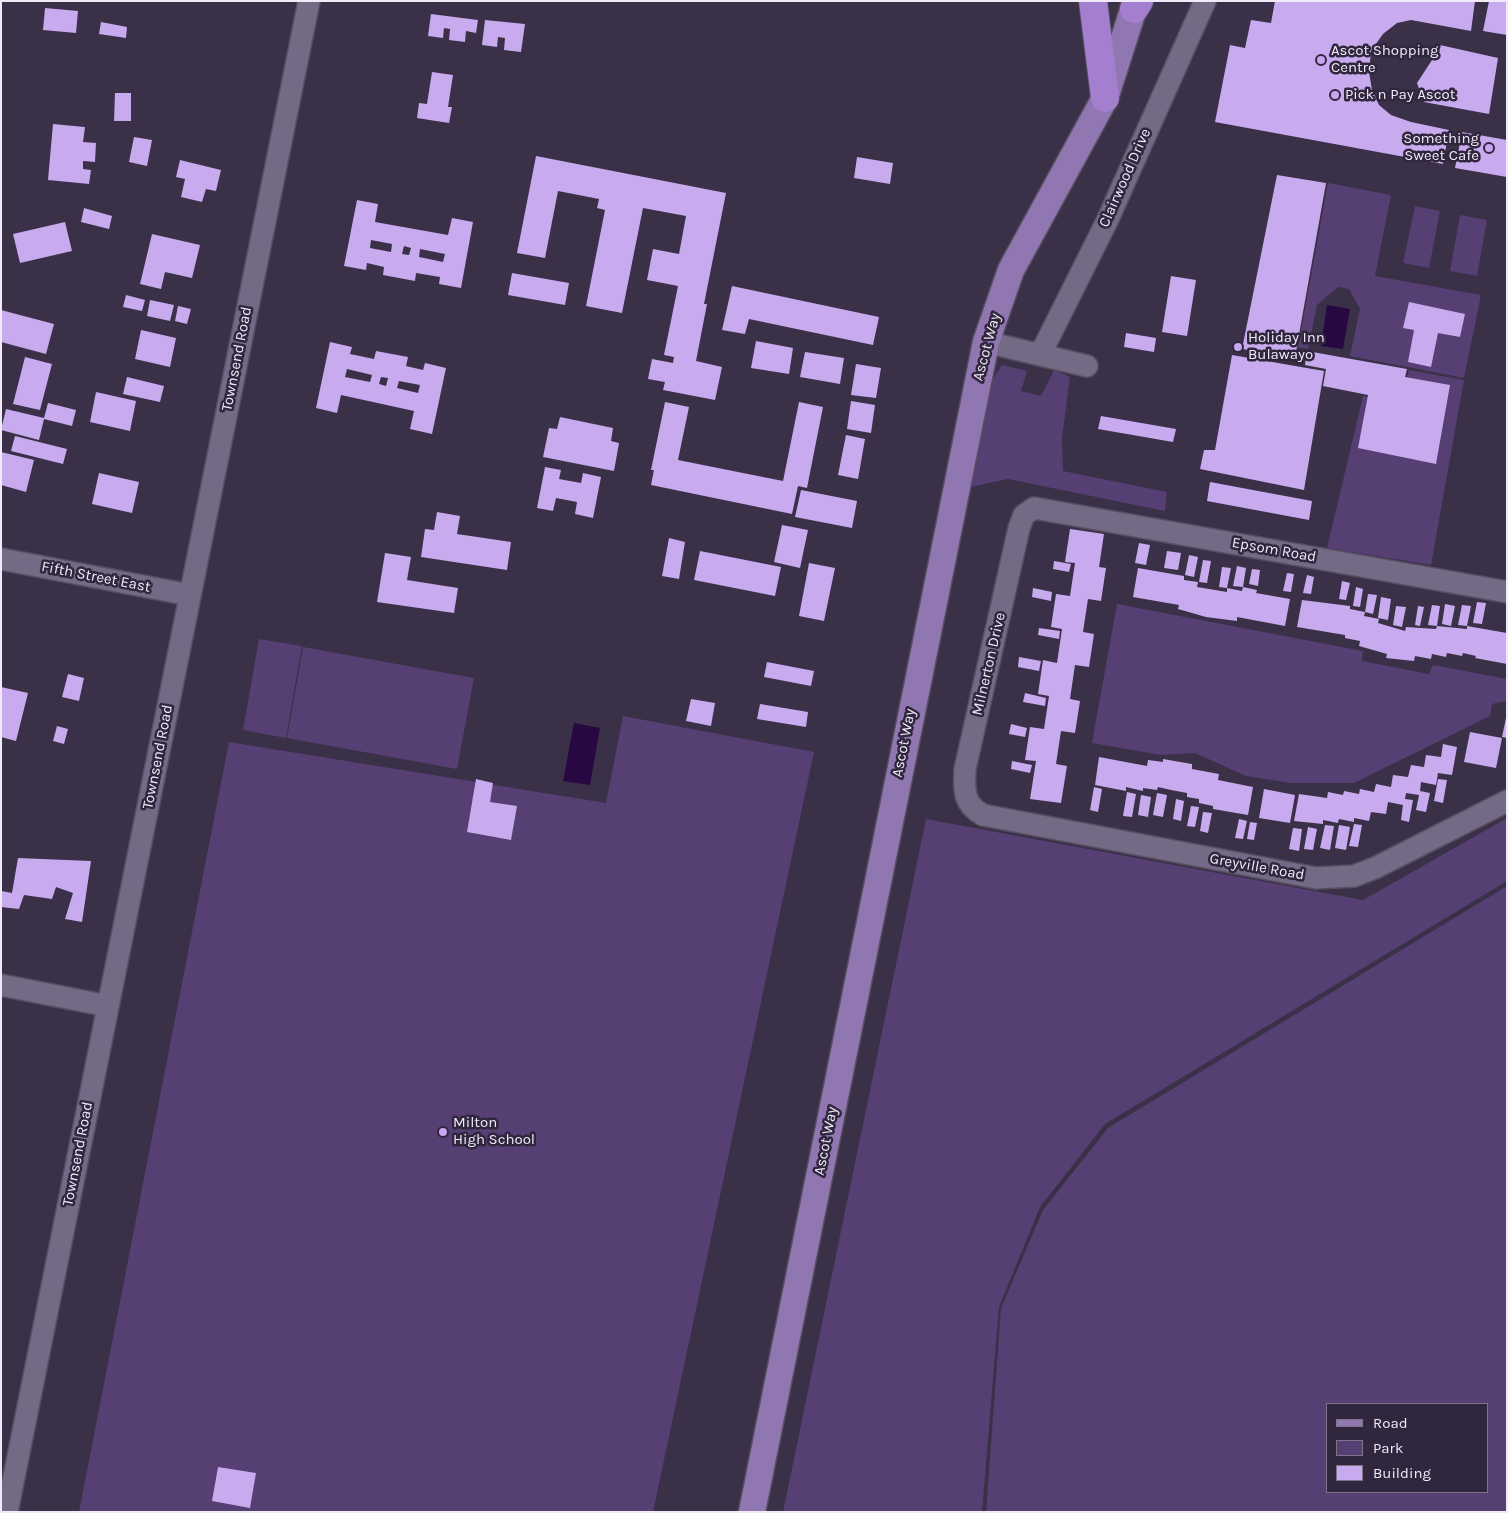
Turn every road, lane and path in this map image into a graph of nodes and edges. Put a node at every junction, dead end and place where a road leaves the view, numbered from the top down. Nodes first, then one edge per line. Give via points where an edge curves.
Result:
1 (309, 1) edge
2 (1093, 1) edge
3 (1204, 1) edge
4 (1136, 4) edge
5 (1104, 98) junction
6 (986, 342) junction
7 (1041, 353) junction
8 (1087, 366) dead end
9 (1042, 508) joint
10 (1, 559) edge
11 (1507, 592) edge
12 (190, 595) junction
13 (1507, 801) edge
14 (994, 818) joint
15 (1, 985) edge
16 (108, 1006) junction
17 (7, 1512) edge
18 (752, 1512) edge

1 - 12 street, Townsend Road
2 - 5 highway
3 - 7 street, Clairwood Drive via 1108,219
4 - 5 main road, Ascot Way
5 - 6 main road, Ascot Way via 1011,270
6 - 7 street
6 - 18 main road, Ascot Way
7 - 8 street
9 - 11 street, Epsom Road
9 - 14 street, Milnerton Drive via 1034,508 1024,515 1020,528 965,769 967,799 972,809
10 - 12 street, Fifth Street East
12 - 16 street, Townsend Road
13 - 14 street, Greyville Road via 1375,868 1338,879 1278,872
15 - 16 street
16 - 17 street, Townsend Road

